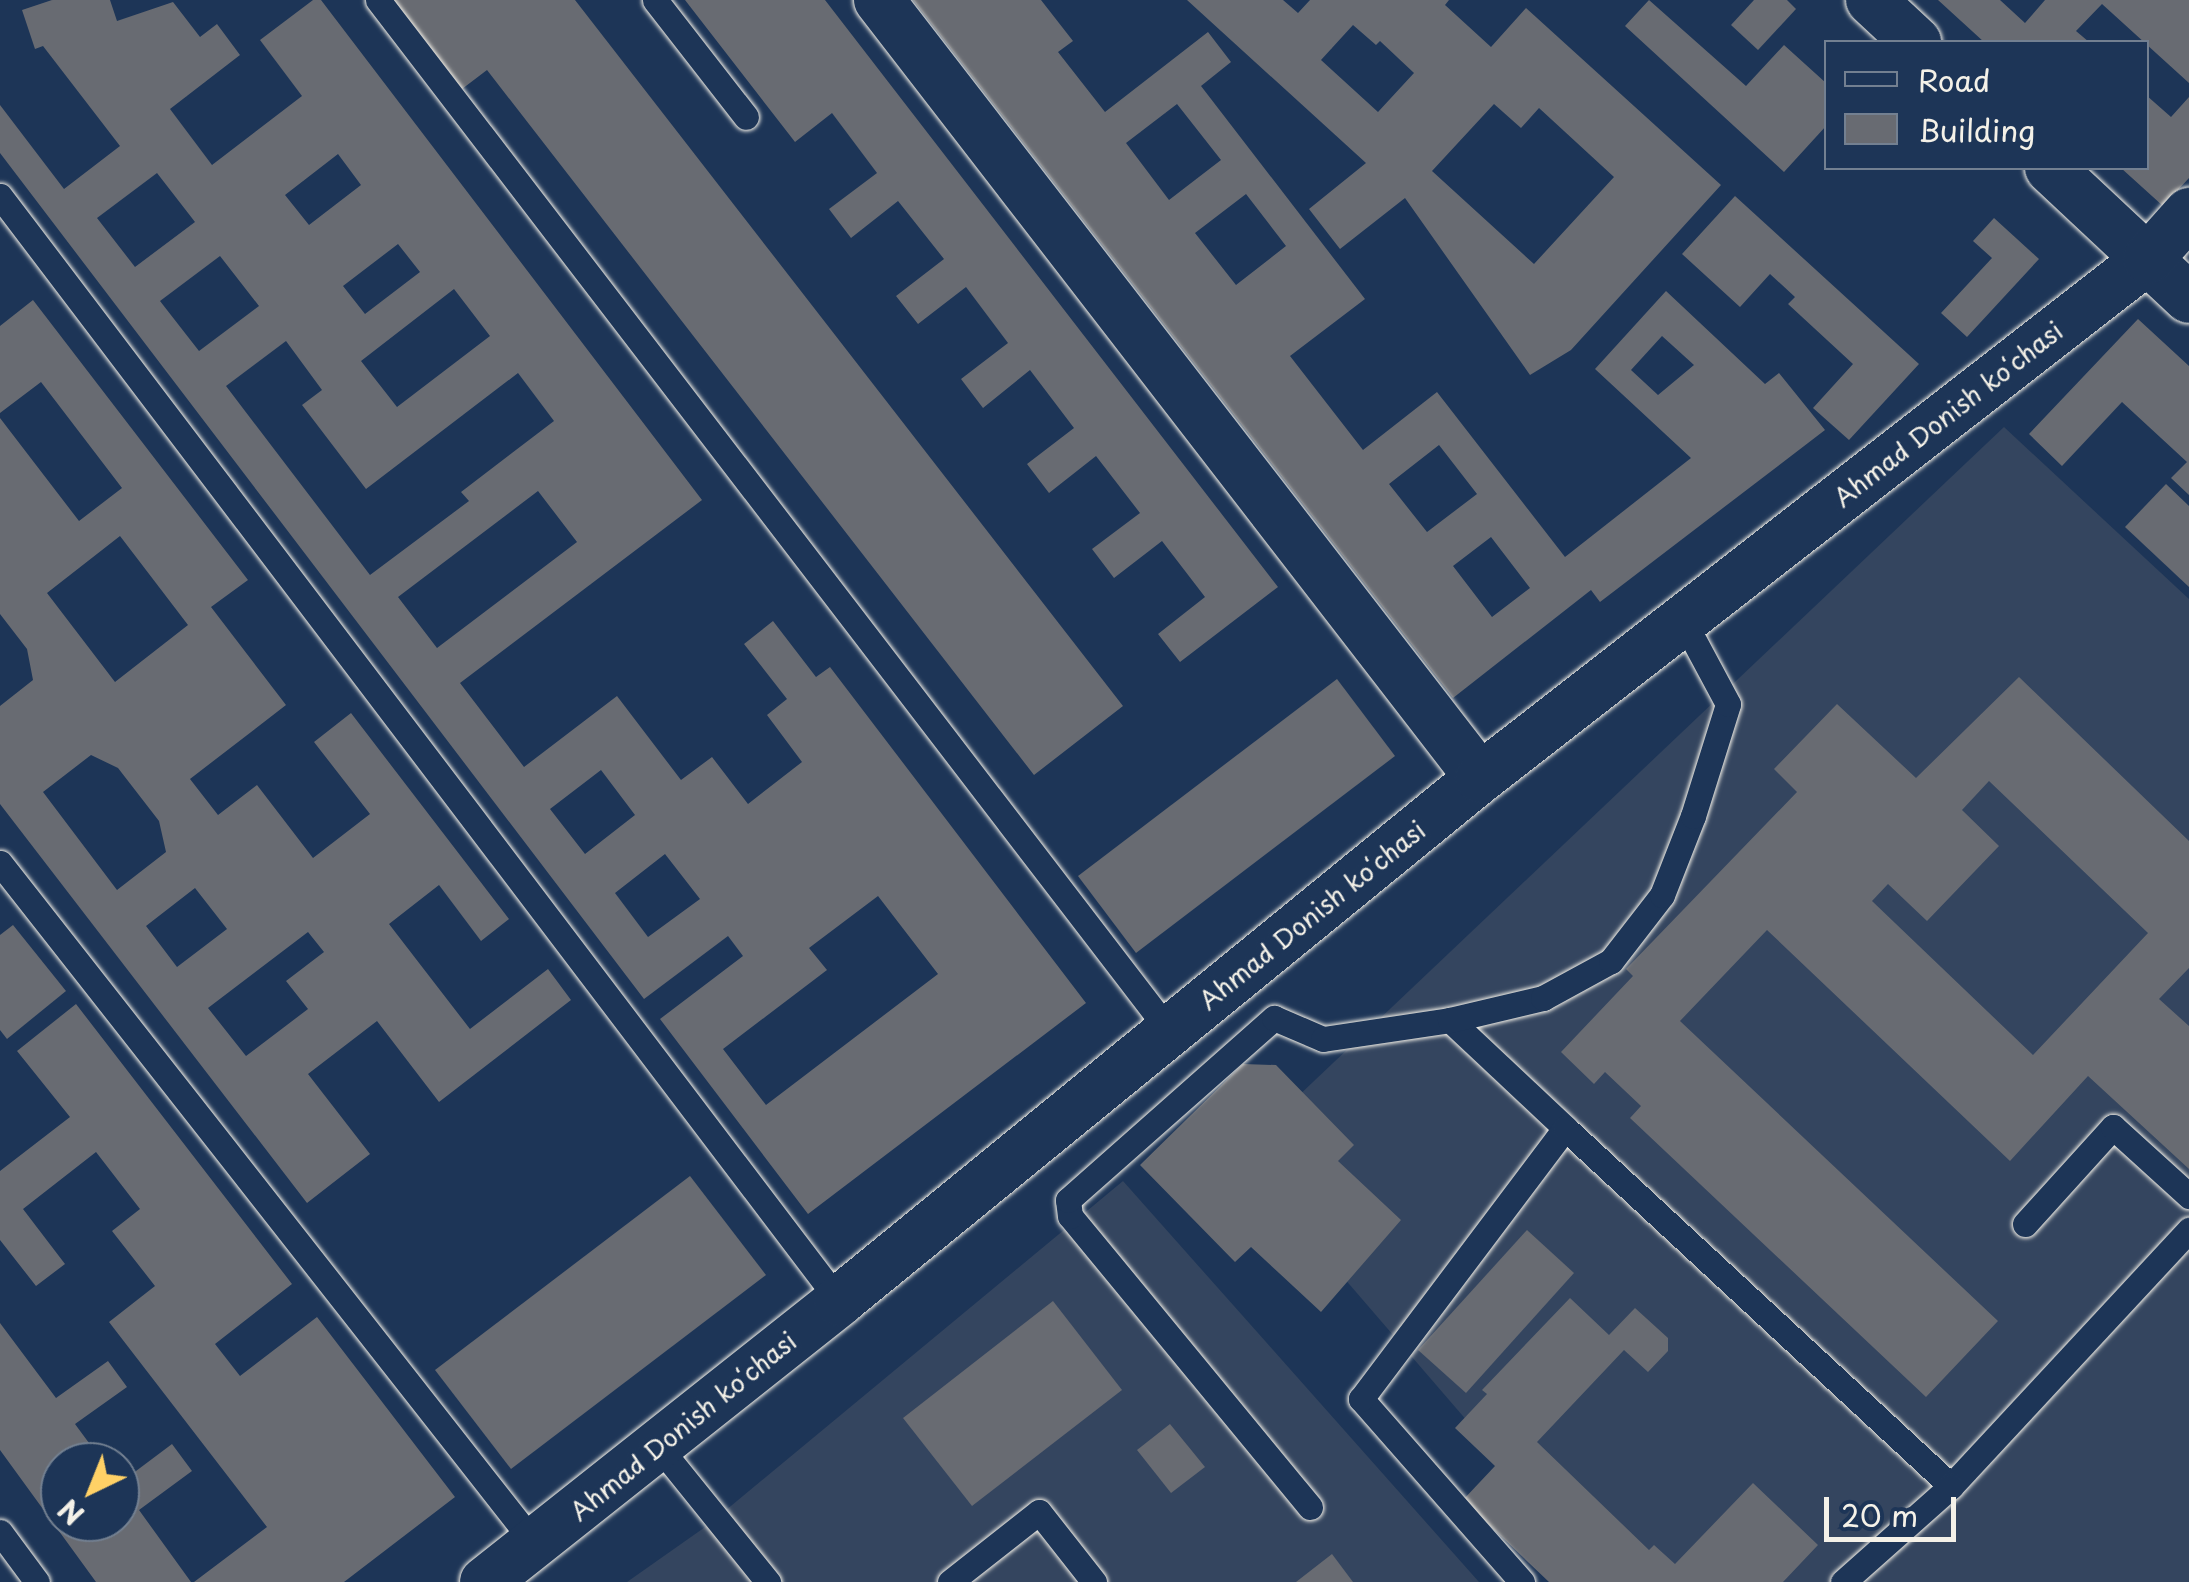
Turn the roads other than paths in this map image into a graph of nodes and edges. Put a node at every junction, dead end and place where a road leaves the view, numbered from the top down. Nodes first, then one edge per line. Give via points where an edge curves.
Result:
1 (378, 0) edge
2 (655, 0) edge
3 (880, 0) edge
4 (1871, 0) edge
5 (1914, 40) edge
6 (746, 117) dead end
7 (2052, 170) edge
8 (0, 196) edge
9 (2189, 213) edge
10 (2148, 259) junction
11 (2189, 298) edge
12 (1683, 620) junction
13 (1480, 778) junction
14 (0, 862) edge
15 (1256, 997) junction
16 (1450, 1020) junction
17 (1168, 1031) junction
18 (1565, 1128) junction
19 (2189, 1196) edge
20 (2026, 1224) dead end
21 (2189, 1230) edge
22 (839, 1301) junction
23 (659, 1447) junction
24 (1951, 1486) junction
25 (1310, 1506) dead end
26 (0, 1532) edge
27 (536, 1544) junction
28 (38, 1582) edge
29 (485, 1582) edge
30 (768, 1582) edge
31 (950, 1582) edge
32 (1094, 1582) edge
33 (1522, 1582) edge
34 (1844, 1582) edge

1 - 17 lane
2 - 6 lane
3 - 13 street
4 - 5 street
7 - 10 street
8 - 22 lane
9 - 10 street, Ahmad Donish koʻchasi
10 - 11 street
10 - 12 street, Ahmad Donish koʻchasi
12 - 13 street, Ahmad Donish koʻchasi
12 - 16 lane via 1728,704 1662,896 1611,961 1543,998
13 - 15 street, Ahmad Donish koʻchasi
14 - 27 lane
15 - 16 lane via 1323,1039
15 - 17 street, Ahmad Donish koʻchasi
15 - 25 lane via 1068,1200 1070,1216
16 - 18 lane
17 - 22 street, Ahmad Donish koʻchasi
18 - 24 lane
18 - 33 lane via 1361,1399
19 - 20 lane via 2114,1127
21 - 24 lane
22 - 23 street, Ahmad Donish koʻchasi
23 - 27 street, Ahmad Donish koʻchasi
23 - 30 lane
24 - 34 lane
26 - 28 lane
27 - 29 street, Ahmad Donish koʻchasi
31 - 32 lane via 1040,1512

